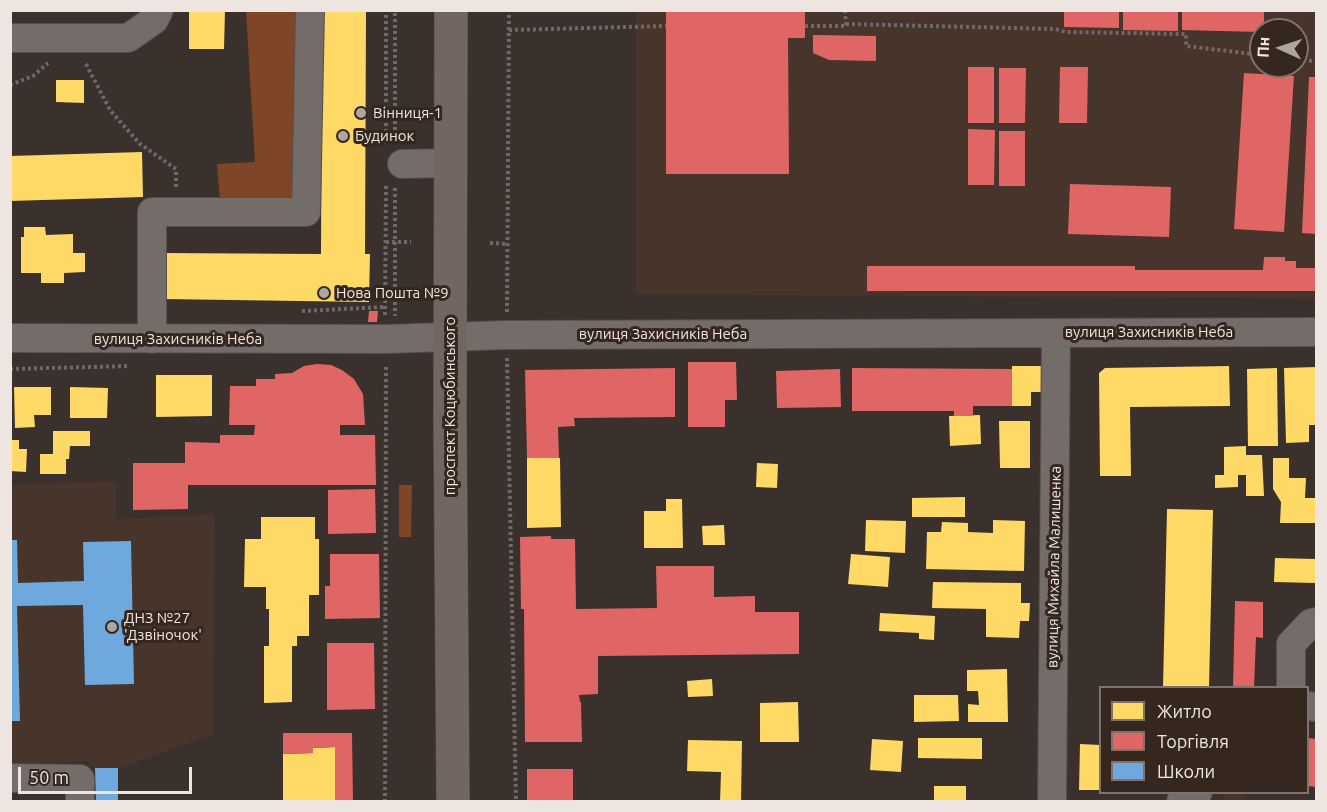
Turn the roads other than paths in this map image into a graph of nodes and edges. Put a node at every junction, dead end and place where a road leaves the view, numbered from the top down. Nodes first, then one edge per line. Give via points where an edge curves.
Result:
1 (159, 10) edge
2 (309, 10) edge
3 (451, 10) edge
4 (10, 38) edge
5 (450, 163) junction
6 (391, 166) road end
7 (1317, 332) edge
8 (1056, 333) junction
9 (450, 337) junction
10 (10, 338) edge
11 (152, 339) junction
12 (1317, 622) edge
13 (1291, 686) edge
14 (10, 778) edge
15 (1203, 794) edge
16 (80, 801) edge
17 (453, 801) edge
18 (1052, 801) edge
19 (1181, 801) edge

1 - 4 street via 154,20 128,38
2 - 11 street via 306,212 152,212
3 - 5 main road, проспект Коцюбинського
5 - 6 street
5 - 9 main road, проспект Коцюбинського
7 - 8 street, вулиця Захисників Неба
8 - 9 street, вулиця Захисників Неба
8 - 18 street, вулиця Михайла Малишенка
9 - 11 street, вулиця Захисників Неба
9 - 17 main road, проспект Коцюбинського
10 - 11 street, вулиця Захисників Неба
12 - 13 street via 1311,622 1291,644
14 - 16 street via 80,779
15 - 19 street

